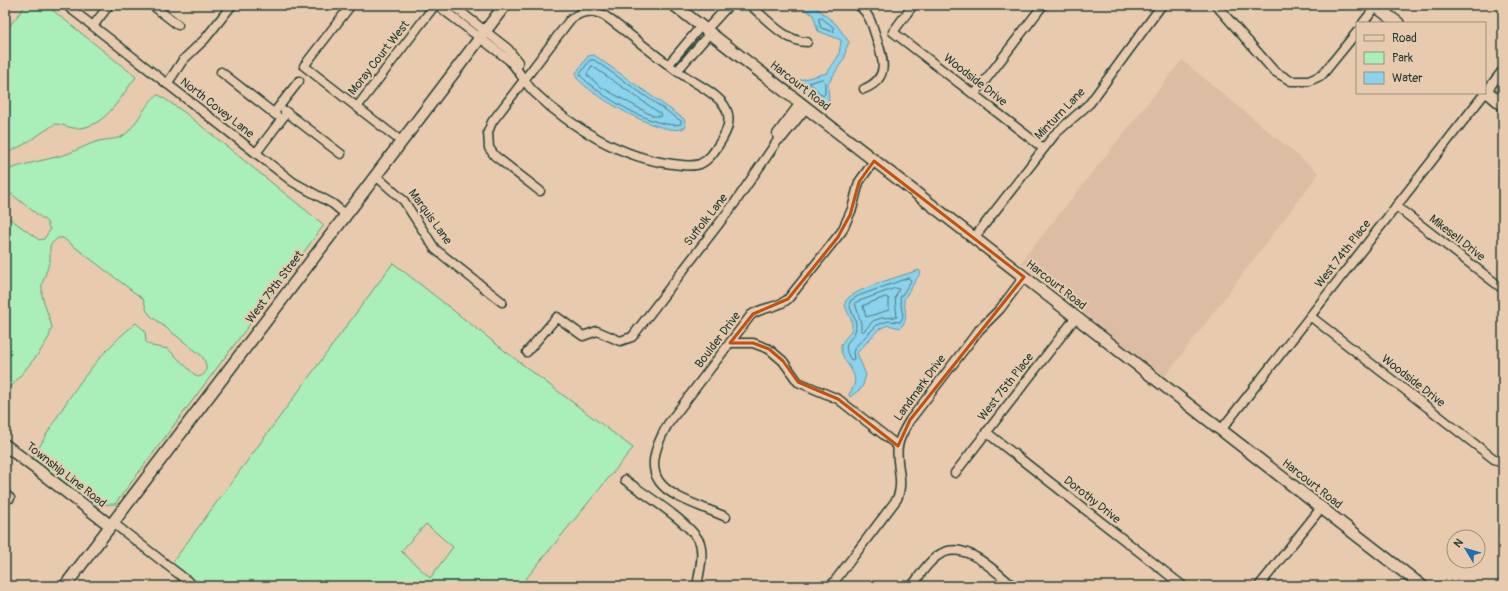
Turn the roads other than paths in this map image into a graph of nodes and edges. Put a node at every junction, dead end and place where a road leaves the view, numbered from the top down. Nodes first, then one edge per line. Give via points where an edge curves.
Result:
1 (66, 5) edge
2 (109, 5) edge
3 (152, 5) edge
4 (232, 5) edge
5 (350, 5) edge
6 (436, 5) edge
7 (452, 5) edge
8 (506, 5) edge
9 (674, 5) edge
10 (729, 5) edge
11 (750, 5) edge
12 (858, 5) edge
13 (913, 5) edge
14 (1043, 5) edge
15 (1162, 5) edge
16 (1216, 5) edge
17 (1376, 5) edge
18 (1365, 22) edge
19 (1397, 22) edge
20 (178, 25) dead end
21 (93, 26) junction
22 (706, 30) junction
23 (1356, 33) edge
24 (483, 35) junction
25 (806, 42) dead end
26 (668, 64) junction
27 (1503, 70) edge
28 (677, 71) junction
29 (221, 72) dead end
30 (525, 78) junction
31 (298, 81) dead end
32 (167, 84) junction
33 (864, 89) dead end
34 (1486, 91) edge
35 (1486, 93) edge
36 (1483, 94) edge
37 (974, 95) junction
38 (803, 105) junction
39 (1503, 105) edge
40 (357, 107) junction
41 (281, 113) junction
42 (402, 142) junction
43 (1043, 148) junction
44 (256, 153) junction
45 (341, 154) dead end
46 (874, 161) junction
47 (376, 176) junction
48 (540, 191) dead end
49 (1396, 206) junction
50 (346, 215) junction
51 (974, 238) junction
52 (1024, 277) junction
53 (1503, 290) edge
54 (502, 302) dead end
55 (1310, 316) junction
56 (1076, 317) junction
57 (730, 343) junction
58 (527, 352) dead end
59 (1221, 430) junction
60 (986, 432) junction
61 (5, 445) edge
62 (898, 446) junction
63 (1503, 464) edge
64 (955, 473) dead end
65 (625, 480) dead end
66 (1321, 508) junction
67 (726, 517) dead end
68 (112, 524) junction
69 (66, 586) edge
70 (194, 586) edge
71 (697, 586) edge
72 (831, 586) edge
73 (912, 586) edge
74 (1013, 586) edge
75 (1183, 586) edge
76 (1259, 586) edge
77 (1422, 586) edge

1 - 21 street, North Covey Lane
2 - 21 street
3 - 20 street
4 - 32 street via 205,39 184,60
5 - 40 street via 304,66
6 - 24 street
6 - 40 street, Moray Court West
7 - 24 street
8 - 24 street, West 79th Street
9 - 22 street, Harcourt Road
10 - 22 street
11 - 25 street via 790,38
12 - 33 street via 870,17 884,62 882,74
13 - 37 street, Woodside Drive via 893,32
14 - 37 street
15 - 43 street, Minturn Lane via 1087,106
16 - 23 street via 1272,69 1291,81 1303,82 1324,73
17 - 18 street
17 - 19 street
21 - 32 street, North Covey Lane
22 - 26 street
22 - 28 street
22 - 38 street, Harcourt Road
24 - 30 street via 514,55 518,62 517,69
24 - 42 street, West 79th Street
26 - 28 street
26 - 30 street via 605,16 597,12 586,12 569,21
27 - 34 street, West 74th Place
28 - 30 street via 723,104 729,120 724,137 709,157 696,165 663,163 623,151 580,127 537,95
29 - 41 street
30 - 48 street via 492,122 488,138 489,148 495,156
31 - 41 street
32 - 44 street, North Covey Lane
35 - 39 street
36 - 49 street, West 74th Place
37 - 43 street, Woodside Drive
38 - 46 street, Harcourt Road
38 - 58 street, Suffolk Lane via 777,134 778,140 734,204 632,337 620,341 599,332 583,336 557,317
40 - 42 street
41 - 44 street
41 - 45 street
42 - 47 street, West 79th Street
43 - 51 street, Minturn Lane
44 - 50 street, North Covey Lane via 298,186 329,202
46 - 51 street, Harcourt Road
46 - 57 street, Boulder Drive via 859,182 848,221 838,237 788,299 780,305 753,314
47 - 50 street, West 79th Street
47 - 54 street, Marquis Lane via 404,201 438,252
49 - 53 street, Mikesell Drive
49 - 55 street, West 74th Place
50 - 68 street, West 79th Street
51 - 52 street, Harcourt Road
52 - 56 street, Harcourt Road
52 - 62 street, Landmark Drive via 1000,309 979,330 910,420
55 - 59 street, West 74th Place
55 - 63 street, Woodside Drive
56 - 59 street, Harcourt Road
56 - 60 street, West 75th Place
57 - 62 street via 753,343 772,351 783,360 798,382 838,399
57 - 67 street, Boulder Drive via 665,429 654,456 654,474 661,483 678,497
59 - 66 street, Harcourt Road
60 - 64 street, West 75th Place
60 - 75 street, Dorothy Drive
61 - 68 street, Township Line Road via 107,523
62 - 72 street, Landmark Drive via 901,485 897,499
65 - 71 street via 692,531 700,544 701,564
66 - 76 street
66 - 77 street, Harcourt Road
68 - 69 street, West 79th Street
68 - 70 street
73 - 74 street via 934,558 941,553 957,550 977,558

